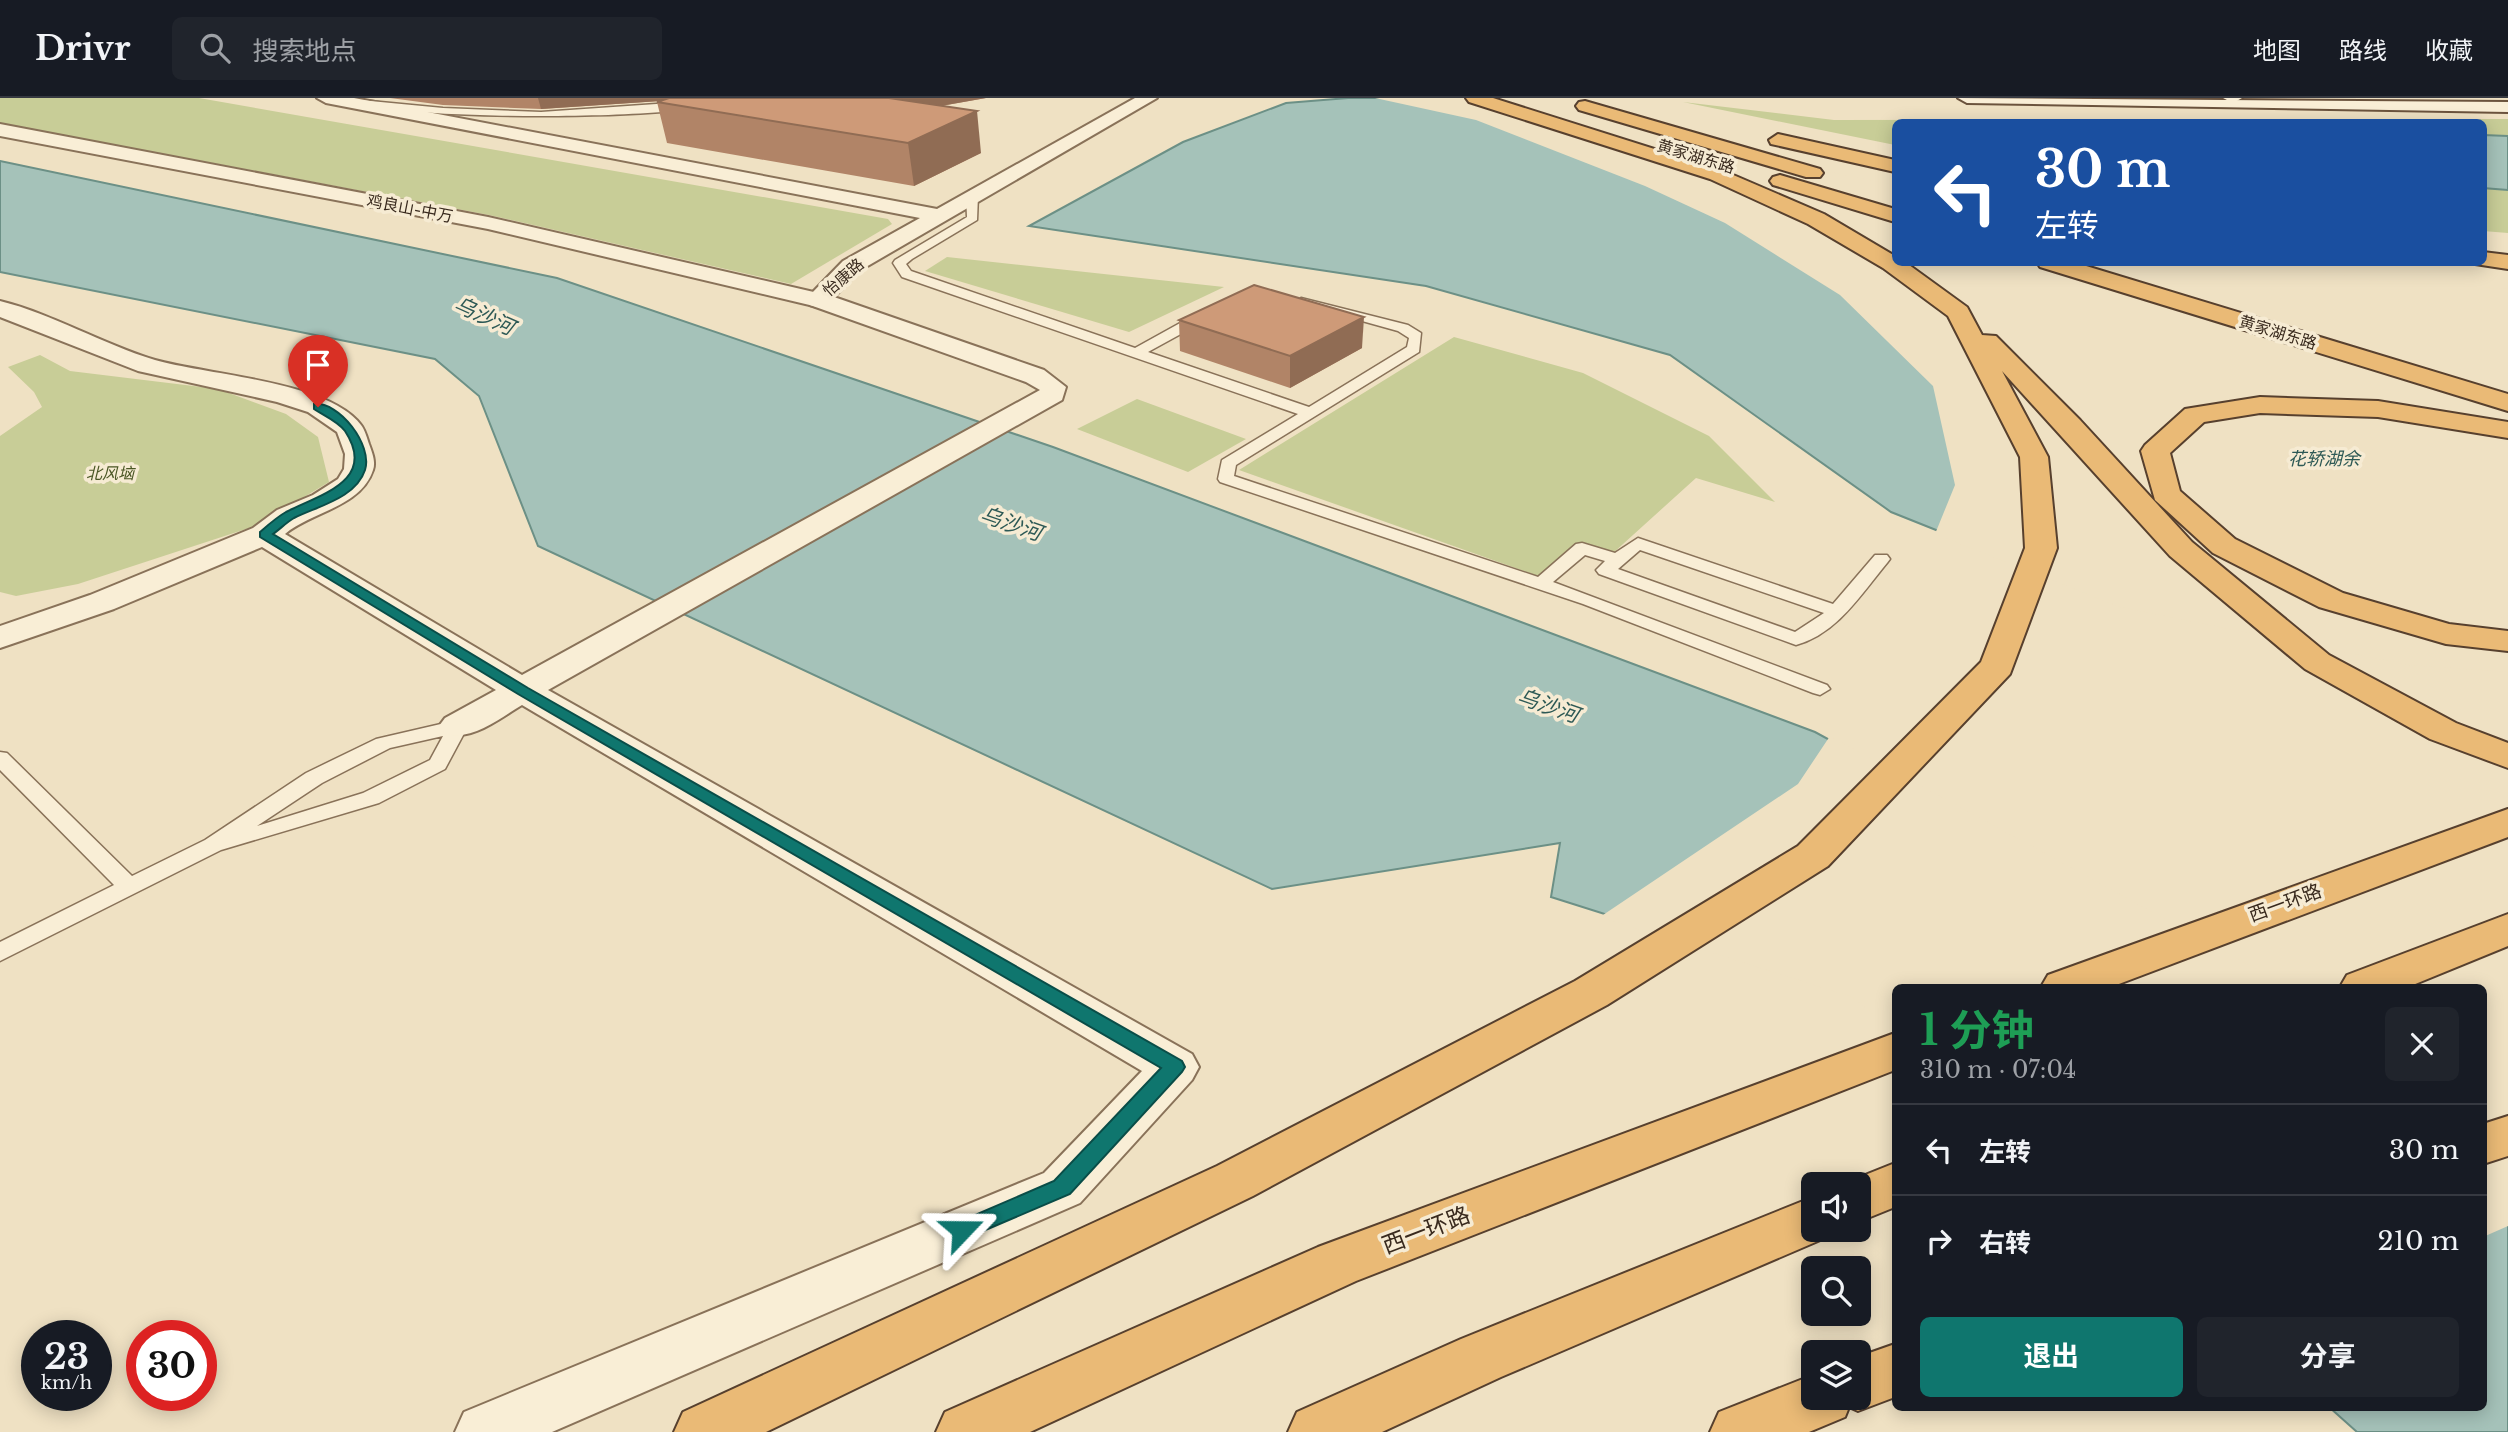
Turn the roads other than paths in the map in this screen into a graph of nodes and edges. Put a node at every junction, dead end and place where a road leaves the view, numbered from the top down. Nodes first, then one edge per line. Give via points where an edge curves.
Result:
1 (326, 98) edge
2 (344, 98) edge
3 (738, 98) edge
4 (1148, 98) edge
5 (1475, 98) edge
6 (1495, 98) edge
7 (1600, 98) edge
8 (1968, 98) edge
9 (2231, 98) edge
10 (2256, 98) edge
11 (1566, 101) dead end
12 (2508, 107) edge
13 (1730, 128) dead end
14 (0, 130) edge
15 (1756, 135) dead end
16 (1892, 165) edge
17 (972, 195) junction
18 (1892, 196) edge
19 (937, 215) junction
20 (1892, 215) edge
21 (2487, 259) edge
22 (2508, 262) edge
23 (1892, 264) edge
24 (1895, 266) edge
25 (2061, 266) edge
26 (2134, 266) edge
27 (1286, 296) edge
28 (818, 300) junction
29 (1221, 307) edge
30 (0, 308) edge
31 (1958, 312) junction
32 (2334, 325) dead end
33 (1137, 353) junction
34 (2508, 403) edge
35 (1308, 412) junction
36 (2508, 430) edge
37 (264, 535) junction
38 (1881, 559) dead end
39 (1618, 560) junction
40 (1540, 584) junction
41 (1835, 611) junction
42 (0, 638) edge
43 (2508, 641) edge
44 (1820, 690) dead end
45 (523, 691) junction
46 (458, 726) junction
47 (2508, 756) edge
48 (0, 758) edge
49 (2508, 822) edge
50 (213, 845) junction
51 (128, 886) junction
52 (2508, 929) edge
53 (0, 952) edge
54 (2072, 984) edge
55 (2371, 984) edge
56 (1892, 1052) edge
57 (2508, 1136) edge
58 (2487, 1143) edge
59 (1892, 1185) edge
60 (1871, 1194) edge
61 (1801, 1224) edge
62 (1892, 1371) edge
63 (1871, 1379) edge
64 (1801, 1407) edge
65 (485, 1432) edge
66 (704, 1432) edge
67 (966, 1432) edge
68 (1318, 1432) edge
69 (1740, 1432) edge

1 - 19 street
2 - 3 lane via 463,114 526,116 638,112
4 - 17 street, 怡康路
5 - 23 highway via 1717,175 1816,219
6 - 20 highway, 黄家湖东路
7 - 13 highway
8 - 12 street
9 - 10 street
11 - 18 highway, 黄家湖东路
14 - 28 street, 鸡良山-中万 via 488,223
15 - 16 highway
17 - 19 street, 怡康路
17 - 33 lane via 973,218 962,229 899,263 906,274
19 - 28 street, 怡康路 via 852,266
21 - 22 highway
24 - 31 highway
25 - 34 highway, 黄家湖东路
26 - 32 highway, 黄家湖东路
27 - 35 lane via 1416,335 1414,349
28 - 45 street, 怡康路 via 1035,376 1052,387 1053,394
29 - 33 lane
30 - 37 street via 147,366 284,395 318,407 349,428 359,454 359,469 349,485 288,516
31 - 47 highway via 2181,549 2317,662 2443,730
31 - 66 highway via 2034,457 2041,548 1997,666 1813,856 1591,993 1235,1181
33 - 35 lane
35 - 40 lane via 1228,463 1226,479
36 - 43 highway via 2378,409 2260,405 2195,415 2155,451 2166,494 2224,546 2331,600 2446,634
37 - 42 street via 102,602
37 - 45 street
38 - 41 lane
39 - 40 lane via 1581,548
39 - 41 lane via 1638,542
39 - 41 lane via 1605,570 1796,639 1814,633
40 - 44 lane
45 - 46 street
45 - 65 street via 1175,1067 1062,1188
46 - 50 lane via 383,743 314,778
46 - 50 lane via 438,764 371,799
48 - 51 lane
49 - 54 highway, 西一环路
50 - 51 lane
51 - 53 lane
52 - 55 highway
56 - 67 highway, 西一环路 via 1337,1264
57 - 58 highway
59 - 60 highway
61 - 68 highway via 1481,1358
62 - 63 highway
64 - 69 highway

